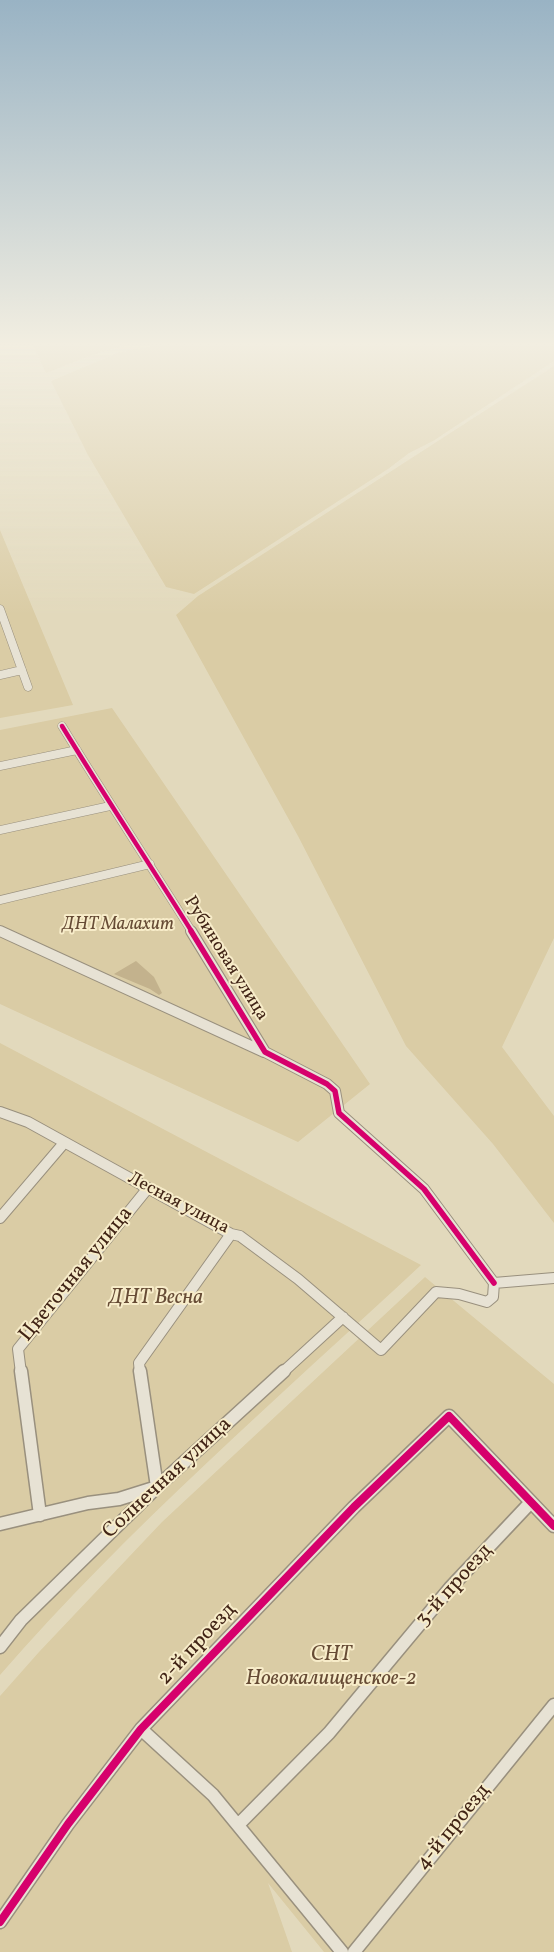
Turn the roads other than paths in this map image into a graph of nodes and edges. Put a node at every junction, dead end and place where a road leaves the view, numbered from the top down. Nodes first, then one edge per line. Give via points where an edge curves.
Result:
1 (0, 610) edge
2 (22, 670) junction
3 (0, 675) edge
4 (28, 686) dead end
5 (62, 726) dead end
6 (77, 750) junction
7 (0, 766) edge
8 (110, 806) junction
9 (0, 830) edge
10 (150, 864) junction
11 (0, 900) edge
12 (0, 931) edge
13 (265, 1052) junction
14 (0, 1112) edge
15 (64, 1142) junction
16 (148, 1188) junction
17 (0, 1218) edge
18 (231, 1234) junction
19 (554, 1278) edge
20 (494, 1284) junction
21 (343, 1317) junction
22 (157, 1487) junction
23 (531, 1502) junction
24 (40, 1514) junction
25 (0, 1524) edge
26 (554, 1526) edge
27 (0, 1647) edge
28 (554, 1705) edge
29 (141, 1729) junction
30 (238, 1825) junction
31 (0, 1922) edge
32 (342, 1952) edge
33 (354, 1952) edge

1 - 2 street
2 - 3 street
2 - 4 street
5 - 6 street, Рубиновая улица
6 - 7 street
6 - 8 street, Рубиновая улица
8 - 9 street
8 - 10 street, Рубиновая улица
10 - 11 street
10 - 13 street, Рубиновая улица
12 - 13 street, Рубиновая улица
13 - 20 street, Рубиновая улица via 331,1087 340,1113 424,1189
14 - 15 street, Лесная улица via 28,1122
15 - 16 street, Лесная улица
15 - 17 street
16 - 18 street, Лесная улица
16 - 24 street, Цветочная улица via 18,1349
18 - 21 street, Лесная улица via 240,1236
18 - 22 street via 139,1363
19 - 20 street
20 - 21 street, Лесная улица via 493,1297 487,1302 436,1292 380,1350
21 - 22 street, Солнечная улица
22 - 24 street via 119,1499
22 - 27 street, Солнечная улица via 21,1620
23 - 26 street
23 - 29 street, 2-й проезд via 449,1416 354,1507
23 - 30 street, 3-й проезд via 450,1588 329,1734
24 - 25 street
28 - 33 street, 4-й проезд
29 - 30 street via 213,1795
29 - 31 street, 2-й проезд via 68,1824
30 - 32 street

